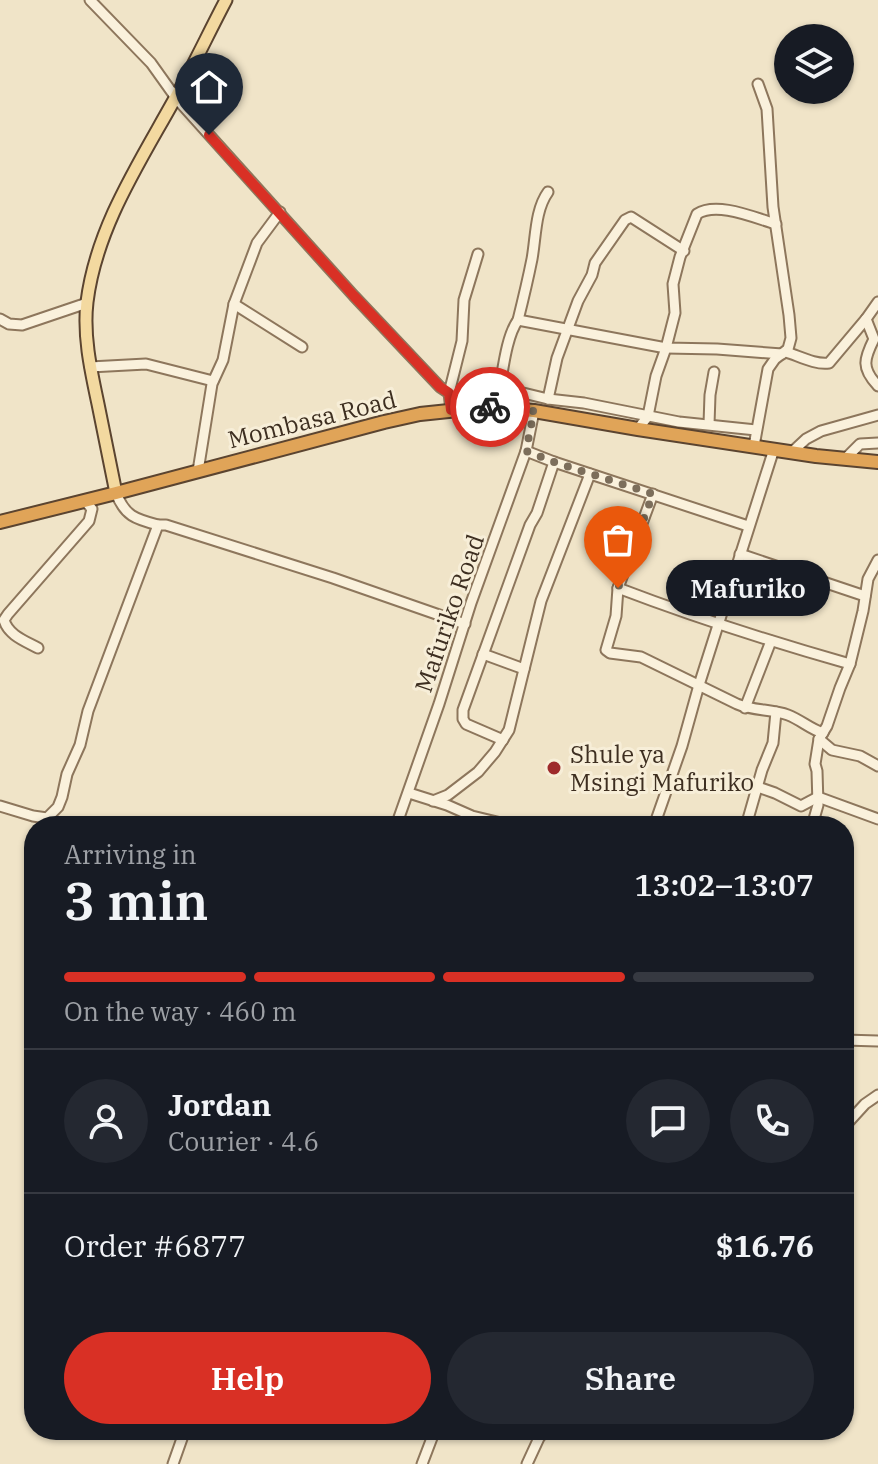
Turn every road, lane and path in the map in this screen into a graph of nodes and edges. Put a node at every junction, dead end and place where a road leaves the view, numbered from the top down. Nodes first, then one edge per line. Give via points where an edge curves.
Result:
1 (90, 0) edge
2 (226, 0) edge
3 (758, 84) dead end
4 (176, 98) junction
5 (548, 192) dead end
6 (280, 212) junction
7 (776, 224) junction
8 (684, 251) junction
9 (478, 254) dead end
10 (878, 302) edge
11 (87, 303) junction
12 (234, 304) junction
13 (0, 319) edge
14 (866, 319) junction
15 (518, 320) junction
16 (567, 329) junction
17 (302, 347) dead end
18 (666, 348) junction
19 (784, 353) junction
20 (90, 367) junction
21 (714, 372) dead end
22 (213, 381) junction
23 (878, 386) edge
24 (499, 391) junction
25 (449, 393) junction
26 (548, 399) junction
27 (451, 410) junction
28 (534, 411) junction
29 (878, 415) edge
30 (648, 416) junction
31 (709, 424) junction
32 (638, 429) junction
33 (756, 430) junction
34 (878, 443) edge
35 (754, 446) junction
36 (774, 449) junction
37 (526, 451) junction
38 (792, 452) junction
39 (845, 459) junction
40 (554, 462) junction
41 (878, 462) edge
42 (198, 471) junction
43 (590, 474) junction
44 (116, 493) junction
45 (653, 494) junction
46 (85, 501) junction
47 (0, 522) edge
48 (158, 525) junction
49 (748, 526) junction
50 (740, 554) junction
51 (878, 560) edge
52 (618, 588) junction
53 (865, 596) junction
54 (719, 623) junction
55 (465, 624) junction
56 (771, 641) junction
57 (38, 648) dead end
58 (483, 654) junction
59 (850, 664) junction
60 (524, 669) junction
61 (699, 685) junction
62 (745, 708) junction
63 (776, 712) junction
64 (821, 736) junction
65 (503, 740) junction
66 (878, 766) edge
67 (758, 787) junction
68 (409, 793) junction
69 (818, 797) junction
70 (433, 801) junction
71 (0, 806) edge
72 (33, 816) edge
73 (49, 816) edge
74 (400, 816) edge
75 (472, 816) edge
76 (658, 816) edge
77 (749, 816) edge
78 (815, 816) edge
79 (878, 819) edge
80 (854, 1040) edge
81 (878, 1041) edge
82 (878, 1095) edge
83 (854, 1116) edge
84 (181, 1440) edge
85 (431, 1440) edge
86 (538, 1440) edge
87 (173, 1464) edge
88 (422, 1464) edge
89 (527, 1464) edge

1 - 4 street via 151,63
2 - 4 main road
3 - 7 street via 767,109
4 - 6 street
4 - 11 main road via 110,220
5 - 15 street
6 - 12 street via 257,243
6 - 25 street
7 - 8 street via 716,208 703,210
7 - 19 street via 789,315 790,344
8 - 16 street via 635,218 627,218 595,263
8 - 18 street via 673,284 675,313
9 - 25 street via 464,300 462,341
10 - 14 street
11 - 13 street via 22,325
11 - 20 main road
12 - 17 street
12 - 22 street via 223,360
14 - 19 street via 829,363
14 - 23 street via 874,339 865,361
15 - 16 street
15 - 24 street
16 - 18 street
16 - 26 street
18 - 19 street
18 - 30 street
19 - 33 street via 768,369
20 - 22 street via 146,364
20 - 44 main road
21 - 31 street
22 - 42 street
24 - 25 street
24 - 26 street
25 - 27 street
26 - 30 street
27 - 28 highway, Mombasa Road
27 - 42 highway, Mombasa Road via 384,422
28 - 32 highway, Mombasa Road
28 - 37 street, Mafuriko Road
29 - 38 street via 821,431
30 - 31 street
30 - 32 street
31 - 33 street
32 - 35 highway, Mombasa Road
33 - 35 street
34 - 39 street via 860,444
35 - 36 highway, Mombasa Road
36 - 38 highway, Mombasa Road
36 - 49 street
37 - 40 street
37 - 55 street, Mafuriko Road
38 - 39 highway, Mombasa Road
39 - 41 highway, Mombasa Road
40 - 43 street
40 - 58 street
42 - 44 highway, Mombasa Road
43 - 45 street
43 - 60 street via 541,601
44 - 46 highway, Mombasa Road
44 - 48 street via 133,517
45 - 49 street
45 - 52 street
46 - 47 highway, Mombasa Road
46 - 57 street via 92,509 89,521 4,620 20,639
48 - 55 street
48 - 73 street via 88,711 62,797
49 - 50 street
50 - 53 street
50 - 54 street
51 - 53 street
52 - 54 street
52 - 61 street via 606,650 641,657
53 - 59 street
54 - 56 street
54 - 61 street
55 - 68 street, Mafuriko Road
56 - 59 street
56 - 62 street
58 - 60 street
58 - 65 street via 463,719
59 - 64 street
60 - 65 street
61 - 62 street
61 - 76 street
62 - 63 street
63 - 64 street via 794,717
63 - 67 street via 773,743
64 - 66 street via 832,750
64 - 69 street via 815,764
65 - 70 street via 478,772
67 - 69 street via 801,806
67 - 77 street
68 - 70 street
68 - 74 street, Mafuriko Road
69 - 78 street
69 - 79 street
70 - 75 street
71 - 72 street
80 - 81 street
82 - 83 street
84 - 87 street
85 - 88 street
86 - 89 street

